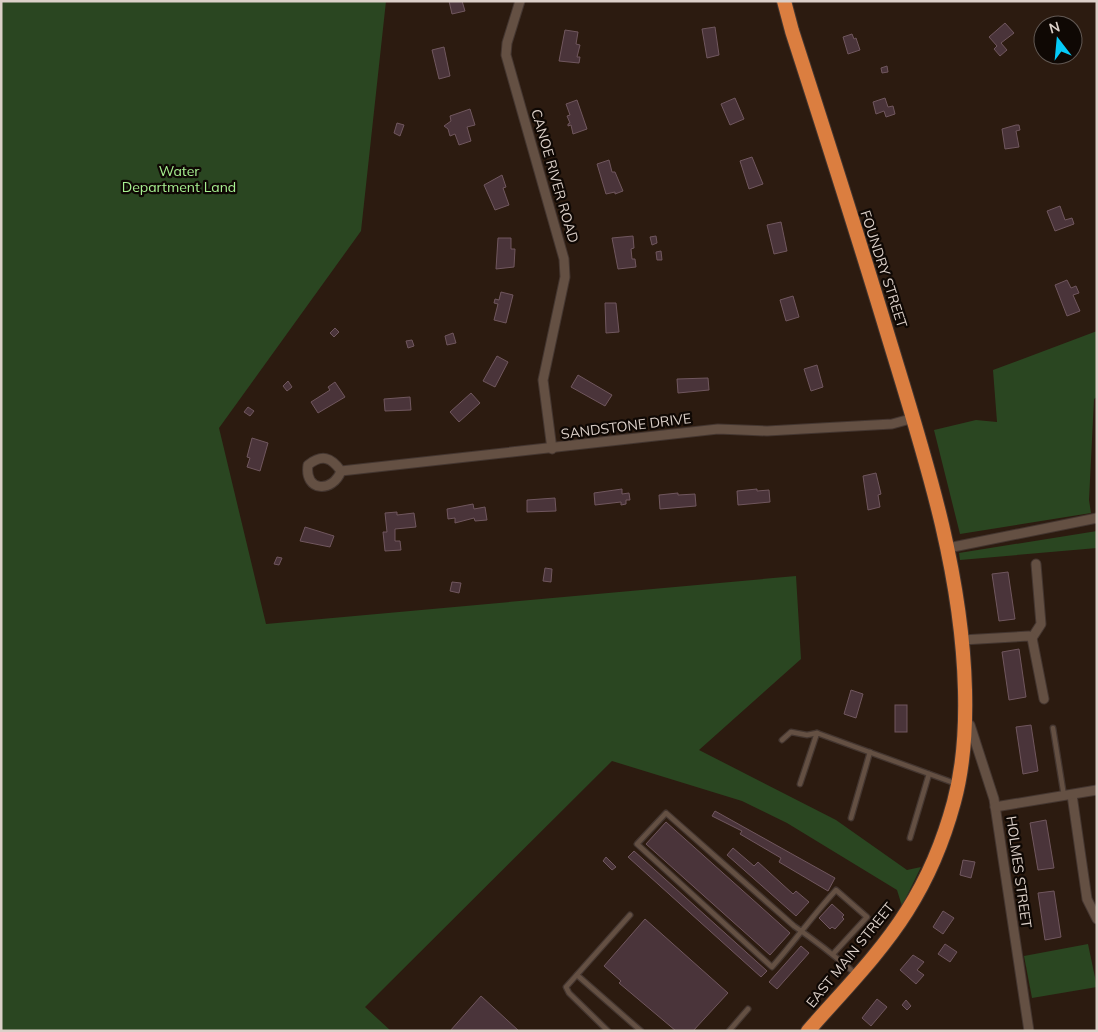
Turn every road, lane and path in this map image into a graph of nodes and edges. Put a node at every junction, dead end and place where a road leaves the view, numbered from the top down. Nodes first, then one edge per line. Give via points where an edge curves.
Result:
1 (520, 1) edge
2 (784, 1) edge
3 (914, 418) junction
4 (552, 449) junction
5 (341, 471) dead end
6 (1097, 518) edge
7 (948, 548) junction
8 (1036, 564) dead end
9 (1032, 638) junction
10 (962, 640) junction
11 (1044, 699) dead end
12 (965, 722) junction
13 (1053, 728) dead end
14 (817, 733) junction
15 (782, 740) dead end
16 (870, 752) junction
17 (929, 774) junction
18 (800, 784) dead end
19 (958, 785) junction
20 (1097, 790) edge
21 (1068, 795) junction
22 (996, 807) junction
23 (851, 818) dead end
24 (910, 838) dead end
25 (630, 915) dead end
26 (1097, 919) edge
27 (803, 932) junction
28 (833, 954) junction
29 (577, 975) junction
30 (857, 975) junction
31 (748, 1009) dead end
32 (608, 1031) edge
33 (641, 1031) edge
34 (729, 1031) edge
35 (808, 1031) edge
36 (1029, 1031) edge

1 - 4 street, CANOE RIVER ROAD via 506,55 564,259 565,277 543,380
2 - 3 highway, FOUNDRY STREET
3 - 4 street, SANDSTONE DRIVE via 892,424 766,432 718,429
3 - 7 highway, FOUNDRY STREET
4 - 5 street, SANDSTONE DRIVE
6 - 7 street
7 - 10 highway, EAST MAIN STREET
8 - 9 street via 1041,624
9 - 10 street via 999,636
9 - 11 street
10 - 12 highway, EAST MAIN STREET
12 - 19 highway, EAST MAIN STREET via 963,765
12 - 22 street, HOLMES STREET via 970,725
13 - 21 lane
14 - 15 lane via 791,732
14 - 16 lane
14 - 18 lane
16 - 17 lane
16 - 23 lane
17 - 19 lane
17 - 24 lane
19 - 30 highway, EAST MAIN STREET via 948,822 918,892 887,939
20 - 21 street
21 - 22 street
21 - 26 street via 1087,899
22 - 36 street, HOLMES STREET
25 - 29 lane
27 - 27 lane via 666,813 637,844 772,967
27 - 28 lane
27 - 28 lane via 808,919 836,890 867,917
28 - 30 lane
29 - 32 lane via 567,990
29 - 33 lane
30 - 35 highway, EAST MAIN STREET
31 - 34 lane

